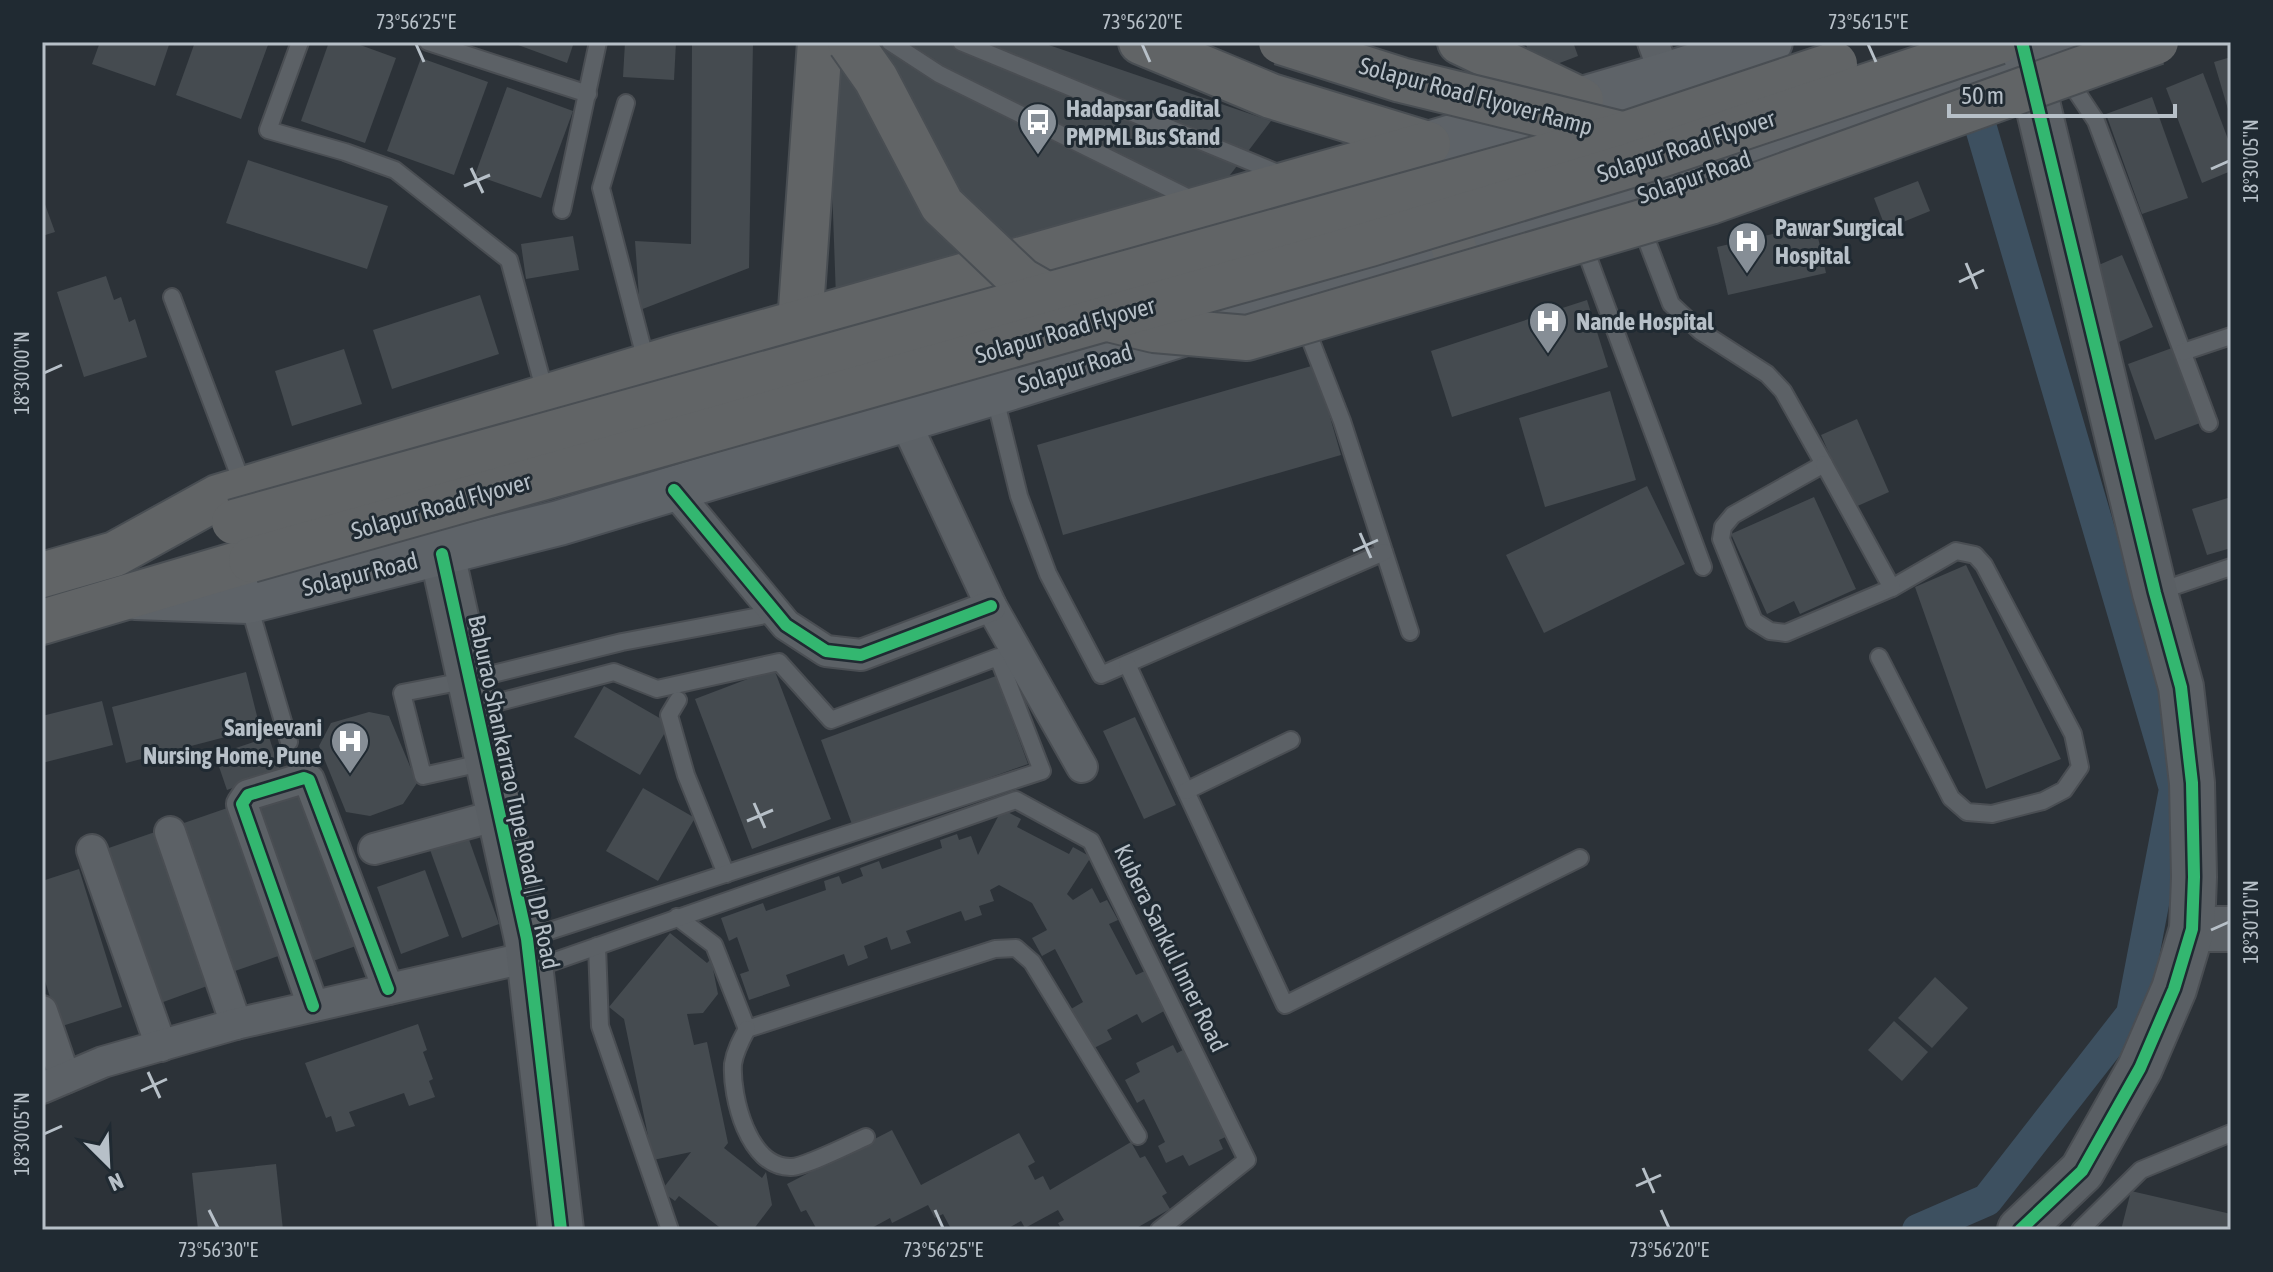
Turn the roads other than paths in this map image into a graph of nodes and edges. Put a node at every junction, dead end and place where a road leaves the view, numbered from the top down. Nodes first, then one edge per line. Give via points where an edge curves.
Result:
1 (300, 42) edge
2 (428, 42) edge
3 (598, 42) edge
4 (820, 42) edge
5 (850, 42) edge
6 (890, 42) edge
7 (961, 42) edge
8 (1141, 42) edge
9 (1281, 42) edge
10 (1297, 42) edge
11 (1460, 42) edge
12 (1770, 42) edge
13 (1902, 42) edge
14 (2156, 42) edge
15 (2032, 52) edge
16 (1659, 59) edge
17 (588, 94) junction
18 (1581, 100) junction
19 (626, 103) dead end
20 (1339, 117) junction
21 (1625, 134) junction
22 (1428, 144) junction
23 (1300, 182) junction
24 (1632, 199) junction
25 (1209, 208) junction
26 (562, 210) dead end
27 (1573, 217) junction
28 (1455, 252) junction
29 (172, 297) dead end
30 (1294, 299) junction
31 (800, 323) junction
32 (2231, 336) edge
33 (2183, 352) junction
34 (648, 366) junction
35 (993, 393) junction
36 (546, 397) junction
37 (904, 419) junction
38 (2209, 423) dead end
39 (1824, 464) junction
40 (674, 490) junction
41 (244, 543) junction
42 (1384, 552) junction
43 (442, 554) junction
44 (1703, 567) dead end
45 (2231, 567) edge
46 (42, 575) edge
47 (1892, 588) junction
48 (2155, 593) junction
49 (991, 606) junction
50 (776, 613) junction
51 (42, 622) edge
52 (1410, 632) dead end
53 (1879, 657) dead end
54 (1127, 664) junction
55 (472, 694) junction
56 (678, 700) dead end
57 (1291, 740) dead end
58 (289, 742) dead end
59 (486, 762) junction
60 (1082, 767) dead end
61 (1186, 791) junction
62 (498, 815) junction
63 (170, 832) dead end
64 (374, 849) dead end
65 (92, 850) dead end
66 (1580, 858) dead end
67 (726, 874) junction
68 (677, 917) junction
69 (2211, 929) edge
70 (597, 946) junction
71 (529, 955) junction
72 (388, 989) junction
73 (313, 1006) junction
74 (42, 1011) edge
75 (236, 1024) junction
76 (747, 1029) junction
77 (161, 1046) junction
78 (53, 1083) edge
79 (2231, 1133) edge
80 (1138, 1136) dead end
81 (866, 1137) dead end
82 (561, 1230) edge
83 (670, 1230) edge
84 (1159, 1230) edge
85 (2020, 1230) edge
86 (2080, 1230) edge

1 - 36 lane via 268,130 395,170 509,260
2 - 17 lane
3 - 17 lane
4 - 31 highway
5 - 14 highway, bridge via 876,79 942,205 1021,280 1075,311 1154,330 1247,338 1710,202
6 - 25 lane via 939,74
7 - 23 lane
8 - 20 highway via 1271,96
9 - 21 highway, Solapur Road Flyover Ramp, bridge via 1401,80
10 - 20 highway via 1314,63
11 - 18 highway
12 - 16 main road
13 - 21 highway, Solapur Road Flyover, bridge
15 - 24 main road, Solapur Road via 1927,96
15 - 33 lane via 2096,121
15 - 41 highway, Solapur Road Flyover, bridge via 1384,239
15 - 48 street
16 - 18 main road
17 - 26 lane
18 - 22 main road
19 - 34 lane via 601,188
20 - 22 highway
21 - 41 highway, Solapur Road Flyover, bridge
22 - 23 highway
22 - 28 highway
23 - 25 highway
24 - 27 main road, Solapur Road
24 - 39 lane via 1671,304 1700,331 1775,382
25 - 31 highway
27 - 28 main road, Solapur Road
27 - 44 lane
28 - 30 main road, Solapur Road
29 - 41 lane
30 - 35 main road, Solapur Road
30 - 42 lane via 1342,421
31 - 34 highway
32 - 33 lane
33 - 38 lane
34 - 36 highway
35 - 37 main road, Solapur Road
35 - 54 lane via 1019,496 1048,574 1101,675
36 - 41 highway
37 - 40 main road, Solapur Road
37 - 49 street
39 - 47 lane
39 - 47 lane via 1733,515 1723,527 1721,539 1754,621 1786,633
40 - 43 main road, Solapur Road
40 - 50 street
41 - 43 main road, Solapur Road
41 - 46 highway, Solapur Road Flyover via 115,554
41 - 51 highway, Solapur Road Flyover via 125,597
41 - 58 lane
42 - 52 lane
42 - 54 lane
43 - 55 street, Baburao Shankarrao Tupe Road | DP Road
45 - 48 lane
47 - 53 lane via 1956,551 1975,555 2073,734 2080,767 2064,790 2043,801 1992,814 1967,812 1951,798
48 - 69 street via 2181,687 2194,877
49 - 50 street via 861,655 826,651
49 - 60 street
50 - 55 lane via 622,642
54 - 61 lane
55 - 59 street, Baburao Shankarrao Tupe Road | DP Road
55 - 59 lane via 402,693 423,776
55 - 67 lane via 614,672 657,689 779,662 831,720 998,657 1042,771
56 - 67 lane via 669,715 686,775
57 - 61 lane
59 - 62 street, Baburao Shankarrao Tupe Road | DP Road
61 - 66 lane via 1285,1005
62 - 64 street
62 - 71 street, Baburao Shankarrao Tupe Road | DP Road
63 - 75 street
65 - 77 street
67 - 71 lane
68 - 70 lane, Kubera Sankul Inner Road
68 - 76 lane via 714,945
68 - 84 lane, Kubera Sankul Inner Road via 1016,800 1091,841 1247,1160
69 - 85 street via 2174,989 2140,1068 2082,1171
70 - 71 lane, Kubera Sankul Inner Road
70 - 83 lane via 600,1026
71 - 72 street
71 - 82 street, Baburao Shankarrao Tupe Road | DP Road
72 - 73 street
72 - 73 street via 304,778 248,795 242,804
73 - 75 street
74 - 78 street
75 - 77 street
76 - 80 lane via 995,949 1016,948 1032,962
76 - 81 lane via 733,1064 735,1089 748,1140 763,1155 791,1167
77 - 78 street
79 - 86 lane via 2141,1170

